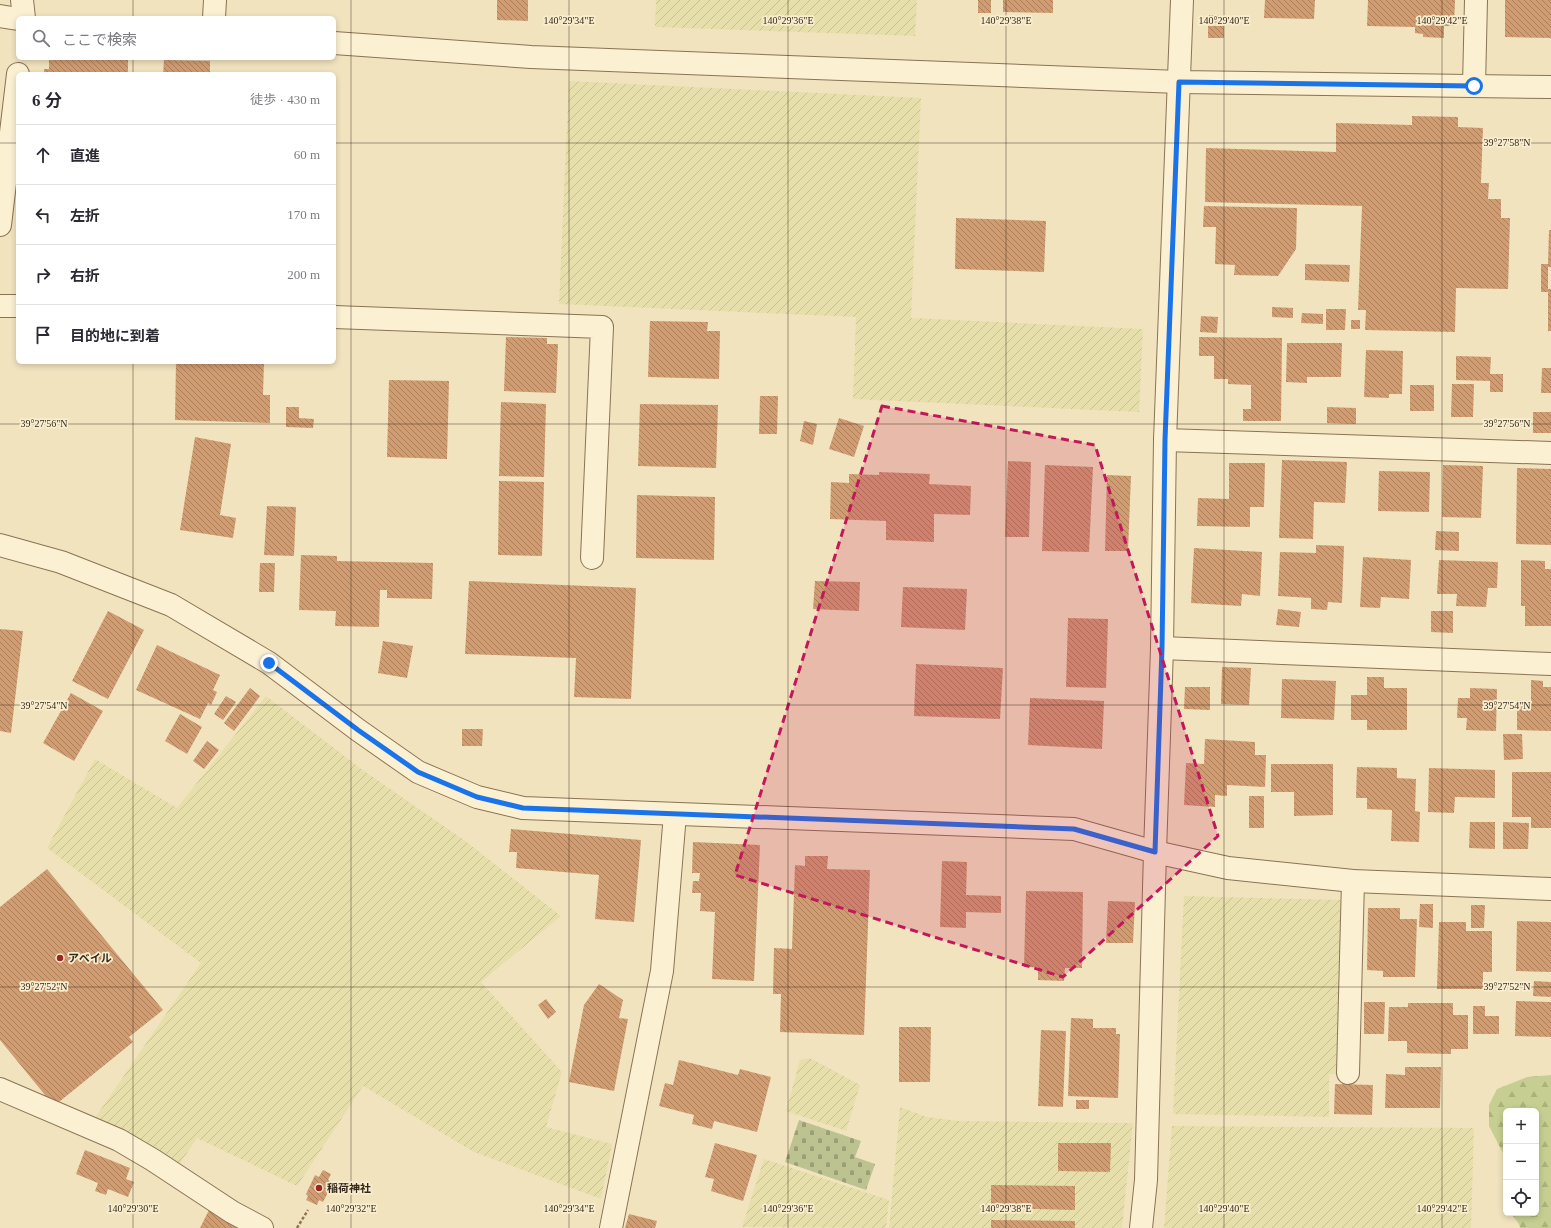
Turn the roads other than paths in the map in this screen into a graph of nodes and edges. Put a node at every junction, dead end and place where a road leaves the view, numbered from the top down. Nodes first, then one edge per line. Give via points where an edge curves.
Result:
1 (22, 0) edge
2 (215, 0) edge
3 (1182, 0) edge
4 (1476, 0) edge
5 (0, 16) edge
6 (24, 16) edge
7 (214, 16) edge
8 (16, 19) edge
9 (336, 42) edge
10 (20, 60) edge
11 (18, 72) edge
12 (1179, 82) junction
13 (1474, 86) junction
14 (1551, 88) edge
15 (16, 91) edge
16 (0, 225) edge
17 (0, 306) edge
18 (16, 306) edge
19 (336, 318) edge
20 (1165, 440) junction
21 (1551, 453) edge
22 (0, 545) edge
23 (592, 558) dead end
24 (1162, 648) junction
25 (1551, 664) edge
26 (675, 814) junction
27 (1155, 852) junction
28 (1353, 881) junction
29 (1551, 889) edge
30 (1348, 1073) dead end
31 (0, 1089) edge
32 (262, 1228) edge
33 (611, 1228) edge
34 (1142, 1228) edge

1 - 6 street
2 - 7 street
3 - 12 street
4 - 13 street
5 - 8 street
9 - 12 street via 531,57
10 - 11 street
12 - 13 street
12 - 20 street
13 - 14 street
15 - 16 street
17 - 18 street
19 - 23 street via 602,327
20 - 21 street
20 - 24 street
22 - 26 street via 61,562 171,605 269,663 418,772 477,797 523,808
24 - 25 street
24 - 27 street
26 - 27 street via 1074,829
26 - 33 street via 662,971
27 - 28 street via 1228,868
27 - 34 street via 1146,1180
28 - 29 street
28 - 30 street
31 - 32 street via 119,1140 232,1212

